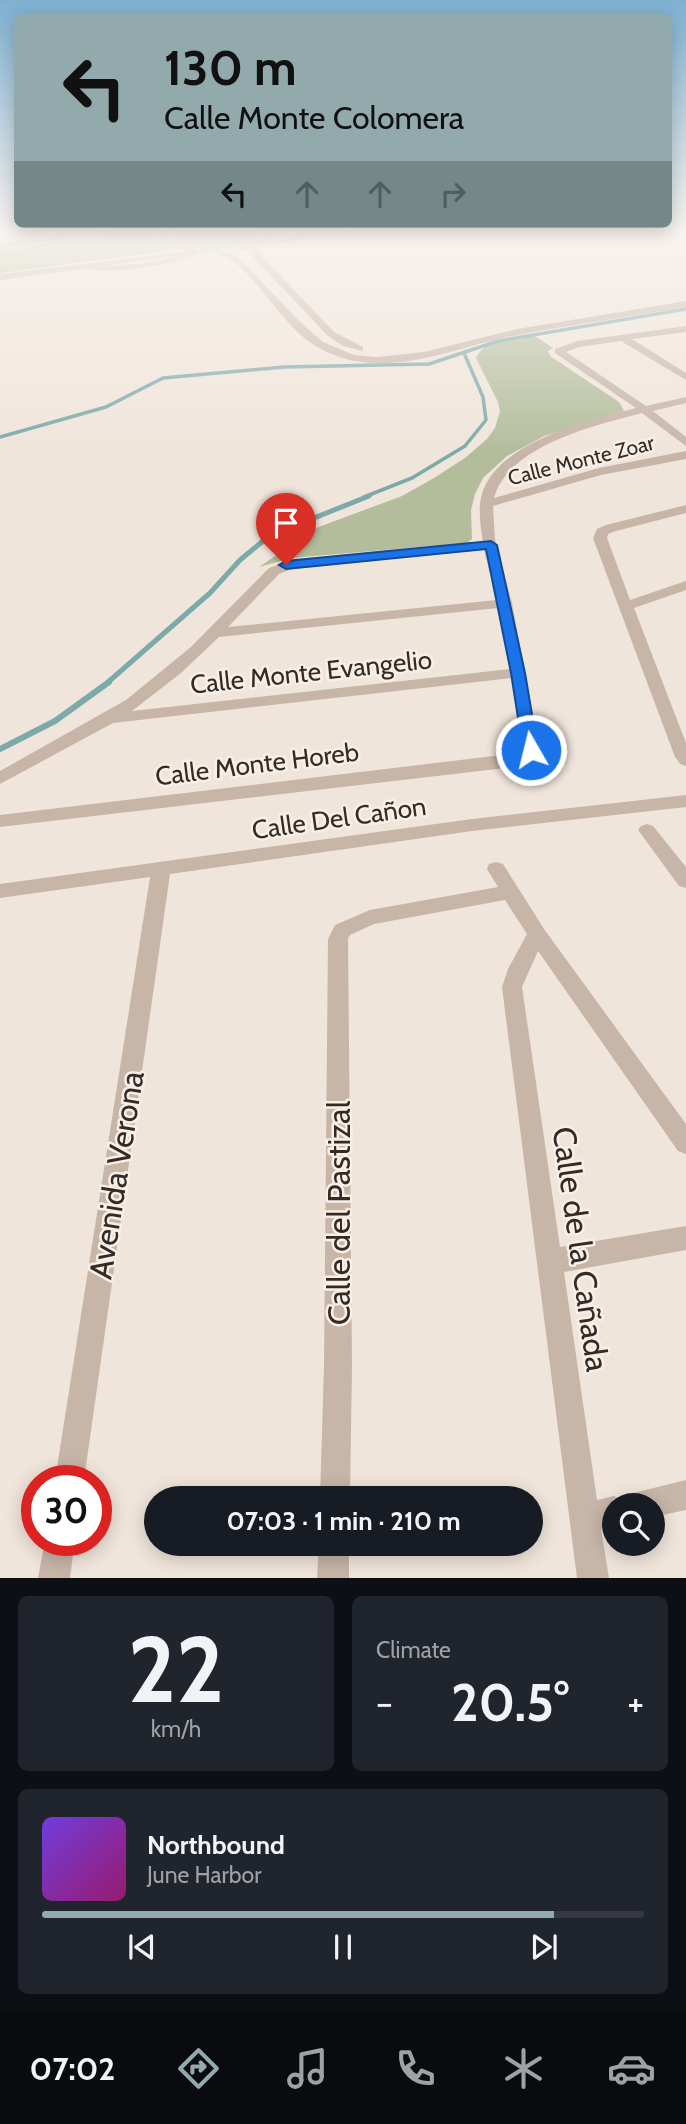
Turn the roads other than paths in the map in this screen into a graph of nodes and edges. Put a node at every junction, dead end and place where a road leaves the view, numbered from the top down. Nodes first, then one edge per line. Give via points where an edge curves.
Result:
1 (279, 304) edge
2 (301, 304) edge
3 (639, 304) edge
4 (686, 304) edge
5 (685, 328) edge
6 (477, 330) dead end
7 (621, 337) junction
8 (447, 338) dead end
9 (686, 377) edge
10 (686, 400) edge
11 (645, 410) junction
12 (686, 443) edge
13 (686, 455) edge
14 (486, 504) junction
15 (686, 509) edge
16 (491, 545) junction
17 (686, 585) edge
18 (505, 603) junction
19 (626, 606) junction
20 (217, 632) junction
21 (518, 673) junction
22 (108, 719) junction
23 (686, 760) edge
24 (0, 778) edge
25 (686, 801) edge
26 (0, 821) edge
27 (647, 830) dead end
28 (496, 869) dead end
29 (161, 870) junction
30 (686, 880) edge
31 (0, 891) edge
32 (510, 892) junction
33 (537, 934) junction
34 (686, 1143) edge
35 (686, 1238) edge
36 (549, 1262) junction
37 (71, 1465) edge
38 (335, 1486) edge
39 (686, 1495) edge
40 (665, 1500) edge
41 (602, 1513) edge
42 (585, 1517) junction
43 (57, 1556) edge
44 (334, 1556) edge
45 (54, 1578) edge
46 (333, 1578) edge
47 (593, 1578) edge

1 - 4 street via 316,341 333,352 359,358 415,357 497,336
2 - 8 street via 346,344 387,351
3 - 6 street
5 - 7 street
7 - 9 street
7 - 11 street via 559,351
10 - 11 street
11 - 12 street
11 - 14 street via 536,446 498,476
13 - 14 street, Calle Monte Zoar via 600,472
14 - 16 street
15 - 19 street via 602,532 600,538
16 - 18 street
16 - 20 street via 282,566
17 - 19 street
18 - 20 street
18 - 21 street
19 - 23 street
20 - 22 street
21 - 22 street, Calle Monte Evangelio
21 - 26 street, Calle Monte Horeb via 531,748 520,759
22 - 24 street
25 - 29 street, Calle Del Cañon via 472,825
27 - 30 street
28 - 32 street
29 - 31 street, Calle Del Cañon
29 - 37 street, Avenida Verona
32 - 33 street
32 - 38 street, Calle del Pastizal via 370,917 342,930 338,939
33 - 34 street
33 - 36 street, Calle de la Cañada via 512,988
35 - 36 street
36 - 42 street, Calle de la Cañada
39 - 40 street
41 - 42 street
42 - 47 street, Calle de la Cañada
43 - 45 street
44 - 46 street

